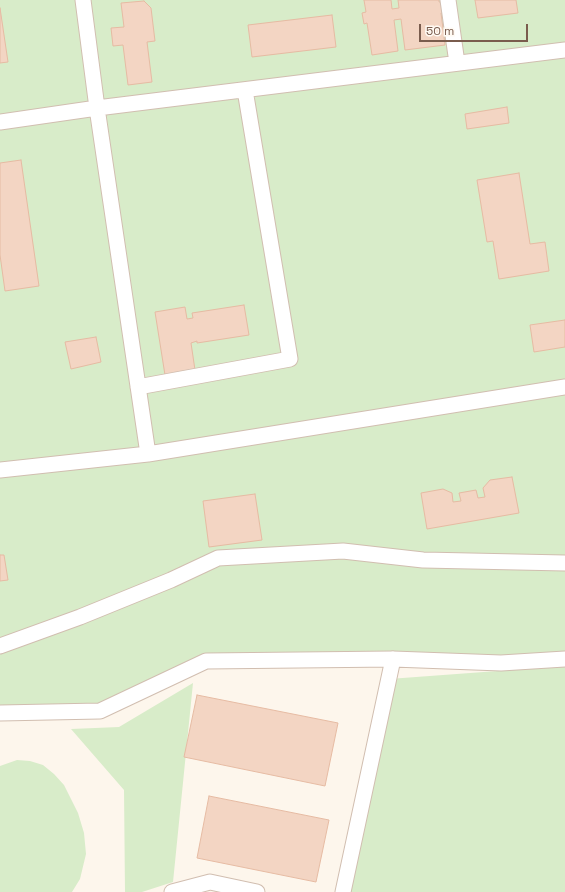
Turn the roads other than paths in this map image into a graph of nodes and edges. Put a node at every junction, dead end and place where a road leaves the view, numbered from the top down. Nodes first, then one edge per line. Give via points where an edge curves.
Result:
1 (83, 0) edge
2 (448, 0) edge
3 (565, 50) edge
4 (457, 63) junction
5 (245, 90) junction
6 (97, 108) junction
7 (0, 122) edge
8 (138, 387) junction
9 (565, 387) edge
10 (148, 454) junction
11 (0, 470) edge
12 (565, 563) edge
13 (0, 646) edge
14 (393, 659) junction
15 (565, 659) edge
16 (0, 713) edge
17 (172, 892) edge
18 (257, 892) edge
19 (343, 892) edge

1 - 6 lane
2 - 4 lane
3 - 4 lane
4 - 5 lane
5 - 6 lane
5 - 8 lane via 290,359
6 - 7 lane
6 - 8 lane
8 - 10 lane
9 - 10 lane
10 - 11 lane
12 - 13 lane via 422,560 343,551 218,558 80,617
14 - 15 lane via 501,662
14 - 16 lane via 206,662 100,711
14 - 19 lane
17 - 18 lane via 210,882

